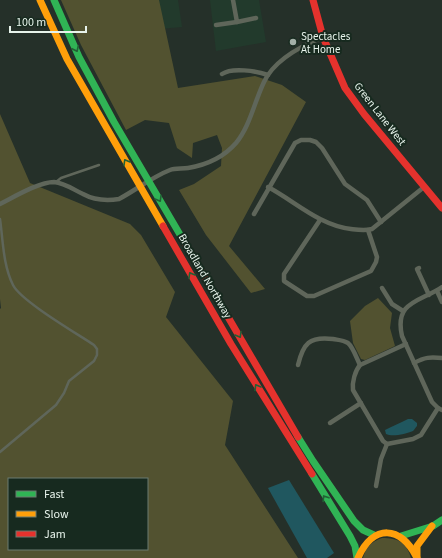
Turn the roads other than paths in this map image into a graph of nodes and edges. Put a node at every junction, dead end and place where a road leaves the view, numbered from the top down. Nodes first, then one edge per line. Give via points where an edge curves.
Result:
1 (40, 0) edge
2 (54, 0) edge
3 (233, 0) edge
4 (313, 0) edge
5 (256, 18) dead end
6 (237, 22) junction
7 (216, 25) dead end
8 (323, 37) junction
9 (222, 74) dead end
10 (268, 75) junction
11 (100, 165) dead end
12 (56, 182) junction
13 (268, 187) junction
14 (424, 187) junction
15 (0, 204) edge
16 (442, 208) edge
17 (254, 214) dead end
18 (0, 218) edge
19 (320, 220) junction
20 (381, 222) junction
21 (368, 230) junction
22 (419, 268) dead end
23 (442, 287) edge
24 (382, 288) dead end
25 (437, 290) junction
26 (429, 295) junction
27 (442, 302) edge
28 (403, 310) junction
29 (406, 344) junction
30 (442, 358) edge
31 (414, 363) junction
32 (298, 365) dead end
33 (360, 365) junction
34 (362, 403) junction
35 (440, 409) edge
36 (330, 423) dead end
37 (387, 444) junction
38 (0, 452) edge
39 (376, 486) dead end
40 (442, 520) edge
41 (433, 526) junction
42 (374, 535) junction
43 (402, 536) junction
44 (358, 558) edge
45 (417, 558) edge

44 -> 1 main road, Broadland Northway via 350,536 235,350 66,59
2 -> 42 main road, Broadland Northway via 79,57 114,122 293,428 354,521 363,530
3 - 6 street
4 - 8 main road, Green Lane West
5 - 6 street
6 - 7 street
8 - 10 street via 289,55
8 - 14 main road, Green Lane West via 345,88
9 - 10 street via 232,70
10 - 12 street via 247,125 235,144 209,163 170,170 119,199 111,200 84,195 70,186
11 - 12 lane
12 - 15 street via 21,192
13 - 17 street
13 - 19 street
13 - 20 street via 295,142 310,140 322,148 345,184 367,200
14 - 16 main road, Green Lane West
14 - 20 street
18 - 38 lane via 7,271 13,286 25,299 97,349 94,361 69,381 56,405
19 - 21 street via 341,228
19 - 21 street via 284,274 284,281 307,296 314,296 371,271 377,257
20 - 21 street
22 - 26 street via 417,269
23 - 25 street
24 - 28 street via 392,304
25 - 26 street
25 - 27 street
26 - 28 street via 411,303
28 - 29 street via 400,327
29 - 31 street
29 - 33 street
30 - 31 street via 424,358
31 - 35 street via 432,402
32 - 33 street via 300,355 307,344 318,338 349,344
33 - 34 street via 352,384
34 - 36 street
34 - 37 street
35 - 37 street via 421,435
37 - 39 street via 381,459
40 - 41 main road
41 - 43 main road
41 - 45 main road via 417,546
42 - 43 main road via 387,533
42 - 44 main road via 365,542
43 - 45 main road via 410,544

